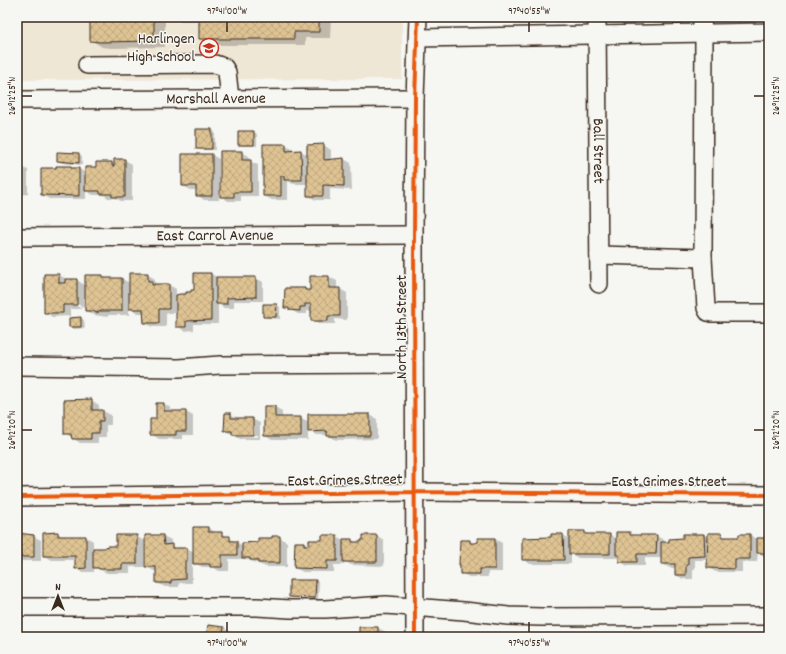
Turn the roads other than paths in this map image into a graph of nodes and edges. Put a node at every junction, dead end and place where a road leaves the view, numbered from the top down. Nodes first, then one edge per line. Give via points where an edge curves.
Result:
1 (418, 17) edge
2 (597, 17) edge
3 (703, 25) edge
4 (769, 32) edge
5 (597, 36) junction
6 (418, 38) junction
7 (87, 65) dead end
8 (230, 98) junction
9 (415, 98) junction
10 (17, 100) edge
11 (414, 235) junction
12 (17, 237) edge
13 (599, 255) junction
14 (703, 258) junction
15 (599, 284) dead end
16 (769, 313) edge
17 (414, 364) junction
18 (17, 366) edge
19 (415, 492) junction
20 (769, 495) edge
21 (17, 497) edge
22 (17, 607) edge
23 (415, 608) junction
24 (769, 616) edge
25 (415, 637) edge

1 - 6 street, North 13th Street
2 - 5 street, Ball Street
3 - 4 street
3 - 5 street
3 - 14 street
5 - 6 street
5 - 13 street, Ball Street
6 - 9 street, North 13th Street
7 - 8 street via 215,64 224,67 227,72
8 - 9 street, Marshall Avenue
8 - 10 street, Marshall Avenue
9 - 11 street, North 13th Street
11 - 12 street, East Carrol Avenue
11 - 17 street, North 13th Street
13 - 14 street
13 - 15 street, Ball Street
14 - 16 street via 708,312
17 - 18 street via 220,365 180,368
17 - 19 street, North 13th Street
19 - 20 street, East Grimes Street
19 - 21 street, East Grimes Street
19 - 23 street, North 13th Street
22 - 23 street via 325,609 386,605
23 - 24 street via 541,617
23 - 25 street, North 13th Street

